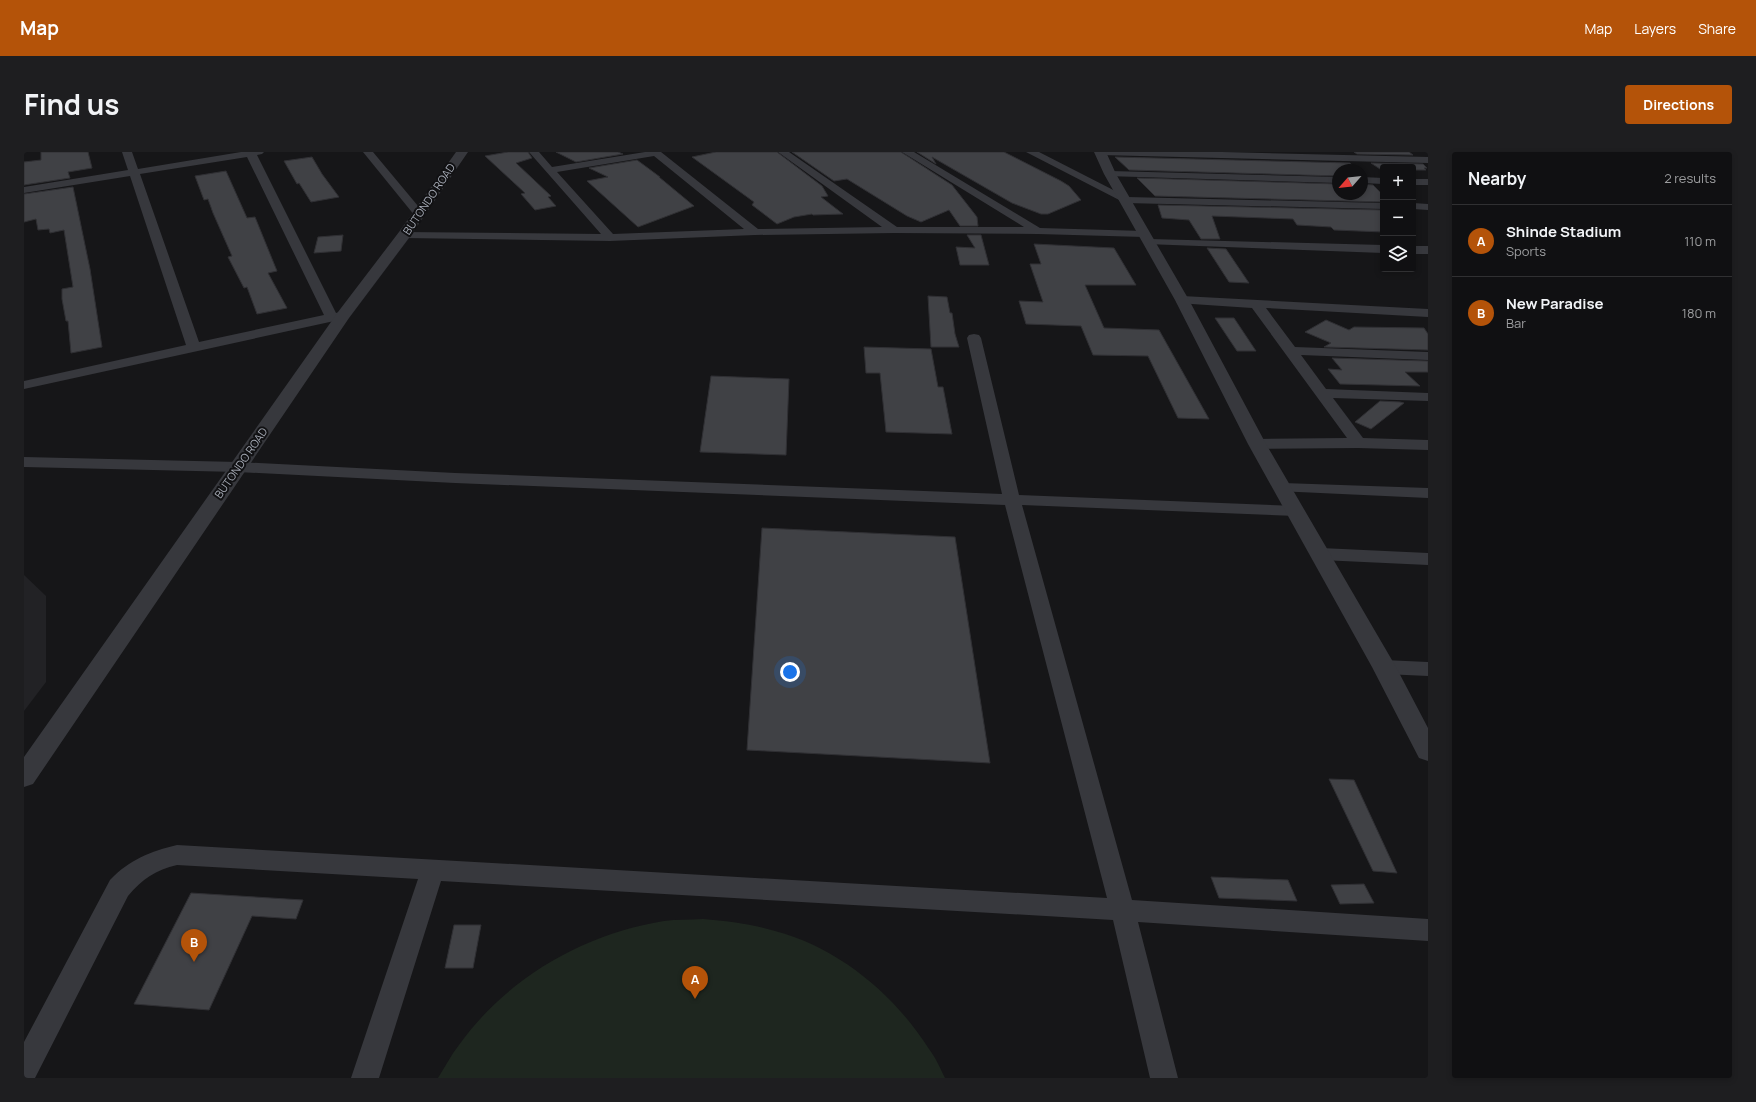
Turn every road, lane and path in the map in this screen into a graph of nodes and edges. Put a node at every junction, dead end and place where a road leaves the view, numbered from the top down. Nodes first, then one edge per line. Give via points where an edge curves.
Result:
1 (127, 152) edge
2 (253, 152) edge
3 (368, 152) edge
4 (462, 152) edge
5 (534, 152) edge
6 (783, 152) edge
7 (907, 152) edge
8 (1031, 152) edge
9 (1100, 152) edge
10 (656, 153) edge
11 (1428, 160) edge
12 (550, 170) junction
13 (133, 172) junction
14 (1110, 174) junction
15 (1332, 180) edge
16 (1368, 180) edge
17 (1380, 181) edge
18 (1416, 182) edge
19 (1428, 182) edge
20 (24, 190) edge
21 (1125, 200) junction
22 (1380, 206) edge
23 (1416, 206) edge
24 (1428, 207) edge
25 (419, 214) junction
26 (894, 230) junction
27 (1038, 230) junction
28 (755, 232) junction
29 (404, 235) junction
30 (610, 238) junction
31 (1147, 238) junction
32 (1380, 249) edge
33 (1416, 250) edge
34 (1428, 250) edge
35 (1182, 300) junction
36 (1256, 304) junction
37 (1428, 313) edge
38 (338, 316) junction
39 (974, 338) dead end
40 (194, 346) junction
41 (1292, 351) junction
42 (1428, 356) edge
43 (24, 380) edge
44 (24, 385) edge
45 (1322, 393) junction
46 (1428, 396) edge
47 (1358, 443) junction
48 (1257, 444) junction
49 (1428, 445) edge
50 (24, 462) edge
51 (238, 467) junction
52 (1282, 488) junction
53 (1428, 493) edge
54 (1012, 500) junction
55 (1296, 511) junction
56 (1321, 554) junction
57 (1428, 559) edge
58 (1384, 667) junction
59 (1428, 669) edge
60 (1428, 751) edge
61 (24, 777) edge
62 (433, 868) junction
63 (1123, 910) junction
64 (1428, 930) edge
65 (24, 1070) edge
66 (365, 1078) edge
67 (1164, 1078) edge

1 - 13 street
2 - 13 street
2 - 38 street
3 - 25 street
4 - 25 street, BUTONDO ROAD
5 - 12 street
6 - 26 street
7 - 27 street
8 - 21 street
9 - 11 street
9 - 14 street
10 - 12 street
10 - 28 street
12 - 30 street
13 - 20 street
13 - 40 street
14 - 15 street
14 - 21 street
16 - 17 street
18 - 19 street
21 - 22 street
21 - 31 street
23 - 24 street
25 - 29 street, BUTONDO ROAD
26 - 27 street
26 - 28 street
27 - 31 street
28 - 30 street
29 - 30 street
29 - 38 street, BUTONDO ROAD
31 - 32 street
31 - 35 street
33 - 34 street
35 - 36 street
35 - 48 street
36 - 37 street
36 - 41 street
38 - 40 street
38 - 51 street, BUTONDO ROAD
39 - 54 street
40 - 44 street
41 - 42 street
41 - 45 street
43 - 44 street
45 - 46 street
45 - 47 street
47 - 48 street
47 - 49 street
48 - 52 street
50 - 51 street
51 - 54 street
51 - 61 street, BUTONDO ROAD
52 - 53 street
52 - 55 street
54 - 55 street
54 - 63 street
55 - 56 street
56 - 57 street
56 - 58 street
58 - 59 street
58 - 60 street
62 - 63 street
62 - 65 street via 177,855 158,859 143,866 128,877 120,888
62 - 66 street
63 - 64 street
63 - 67 street

